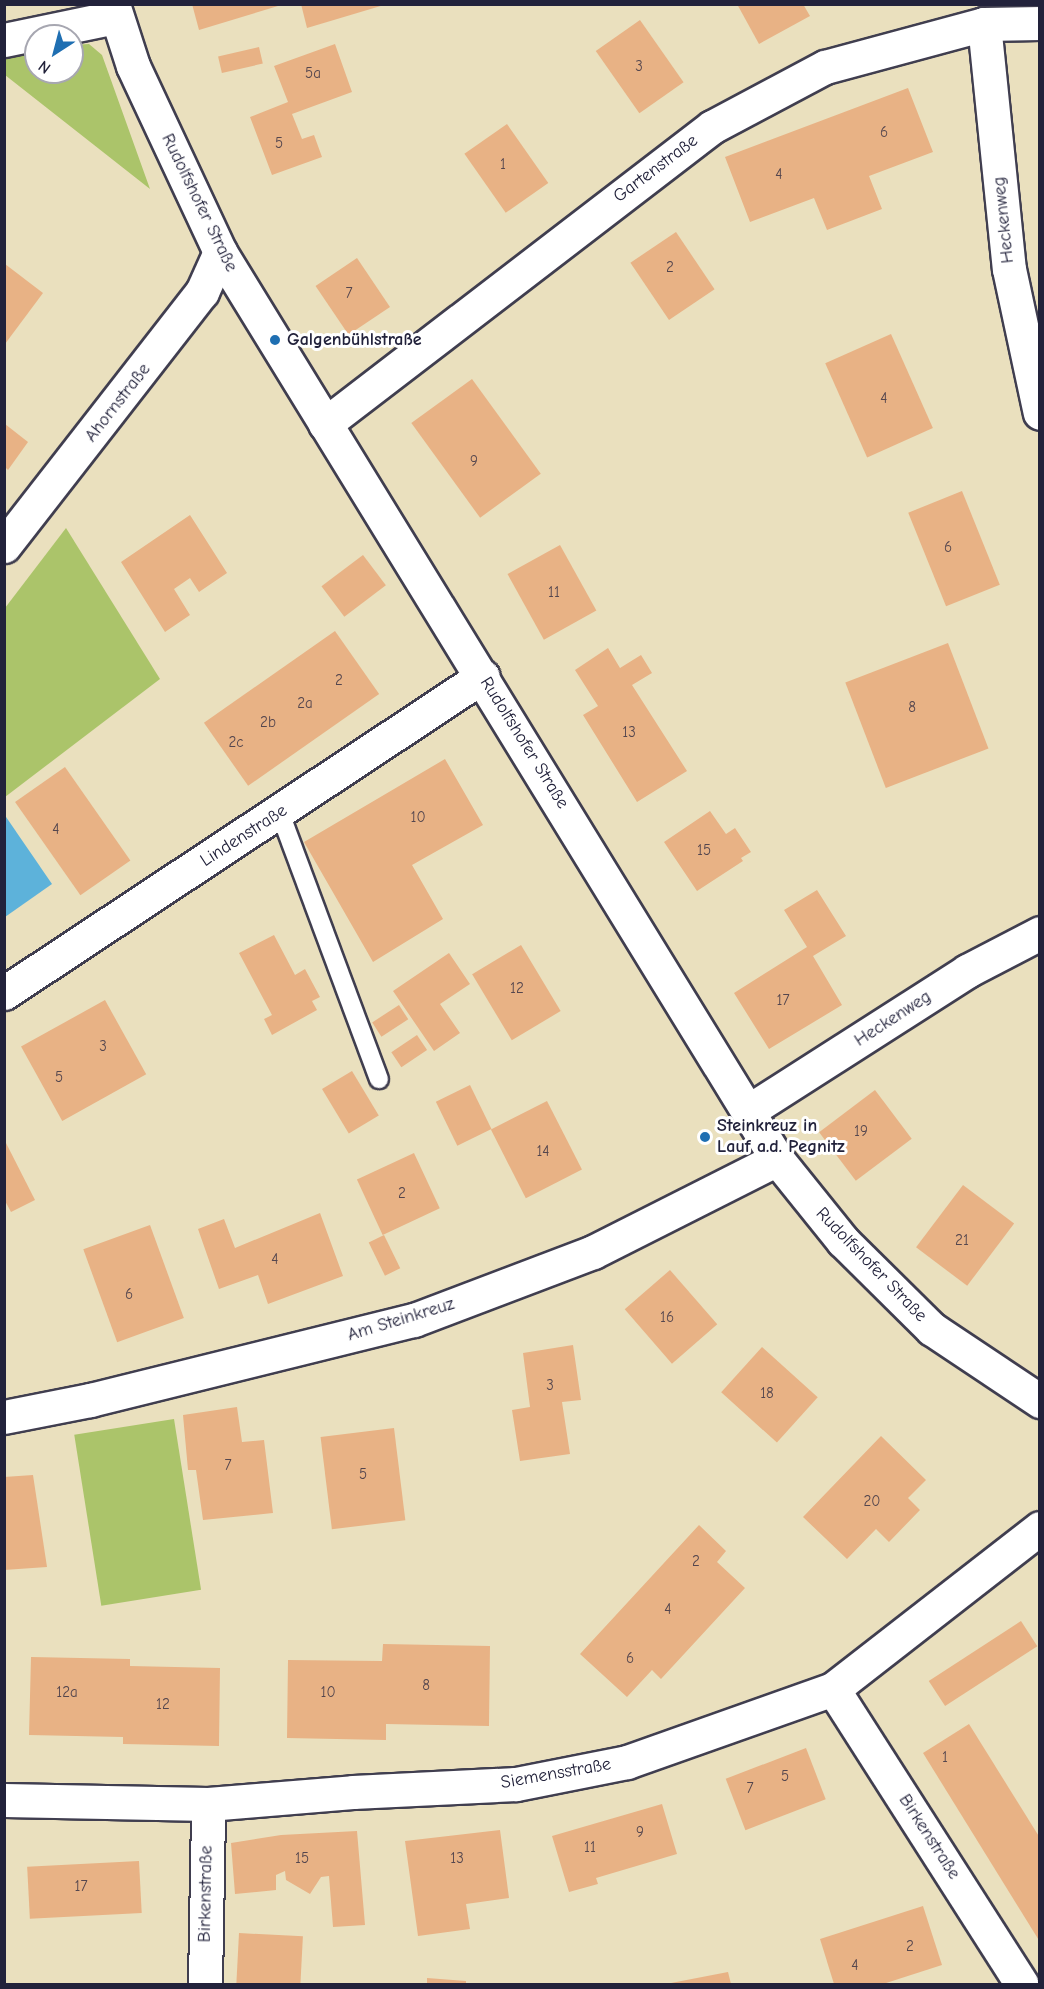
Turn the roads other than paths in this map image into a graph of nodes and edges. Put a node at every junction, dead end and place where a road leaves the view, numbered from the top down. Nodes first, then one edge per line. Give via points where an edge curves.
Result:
1 (114, 10) edge
2 (1040, 23) edge
3 (984, 24) junction
4 (4, 40) edge
5 (220, 252) junction
6 (1040, 413) edge
7 (325, 423) junction
8 (4, 546) edge
9 (483, 676) junction
10 (280, 813) junction
11 (1040, 933) edge
12 (4, 993) edge
13 (379, 1079) dead end
14 (750, 1110) junction
15 (777, 1160) junction
16 (1040, 1401) edge
17 (4, 1417) edge
18 (1040, 1528) edge
19 (833, 1689) junction
20 (4, 1800) edge
21 (208, 1804) junction
22 (205, 1984) edge
23 (1022, 1984) edge

1 - 4 street
1 - 5 street, Rudolfshofer Straße via 133,66
2 - 3 street, Gartenstraße
3 - 6 street, Heckenweg via 1009,269
3 - 7 street, Gartenstraße via 825,67 712,126
5 - 7 street, Rudolfshofer Straße
5 - 8 street, Ahornstraße via 202,292
7 - 9 street, Rudolfshofer Straße
9 - 10 street, Lindenstraße
9 - 14 street, Rudolfshofer Straße
10 - 12 street, Lindenstraße
10 - 13 lane
11 - 14 street, Heckenweg via 967,971
14 - 15 street, Rudolfshofer Straße
15 - 16 street, Rudolfshofer Straße via 843,1241 932,1329
15 - 17 street, Am Steinkreuz via 593,1252 414,1320 90,1400
18 - 19 street, Siemensstraße
19 - 21 street, Siemensstraße via 627,1762 516,1784
19 - 23 street, Birkenstraße
20 - 21 street, Siemensstraße
21 - 22 street, Birkenstraße

